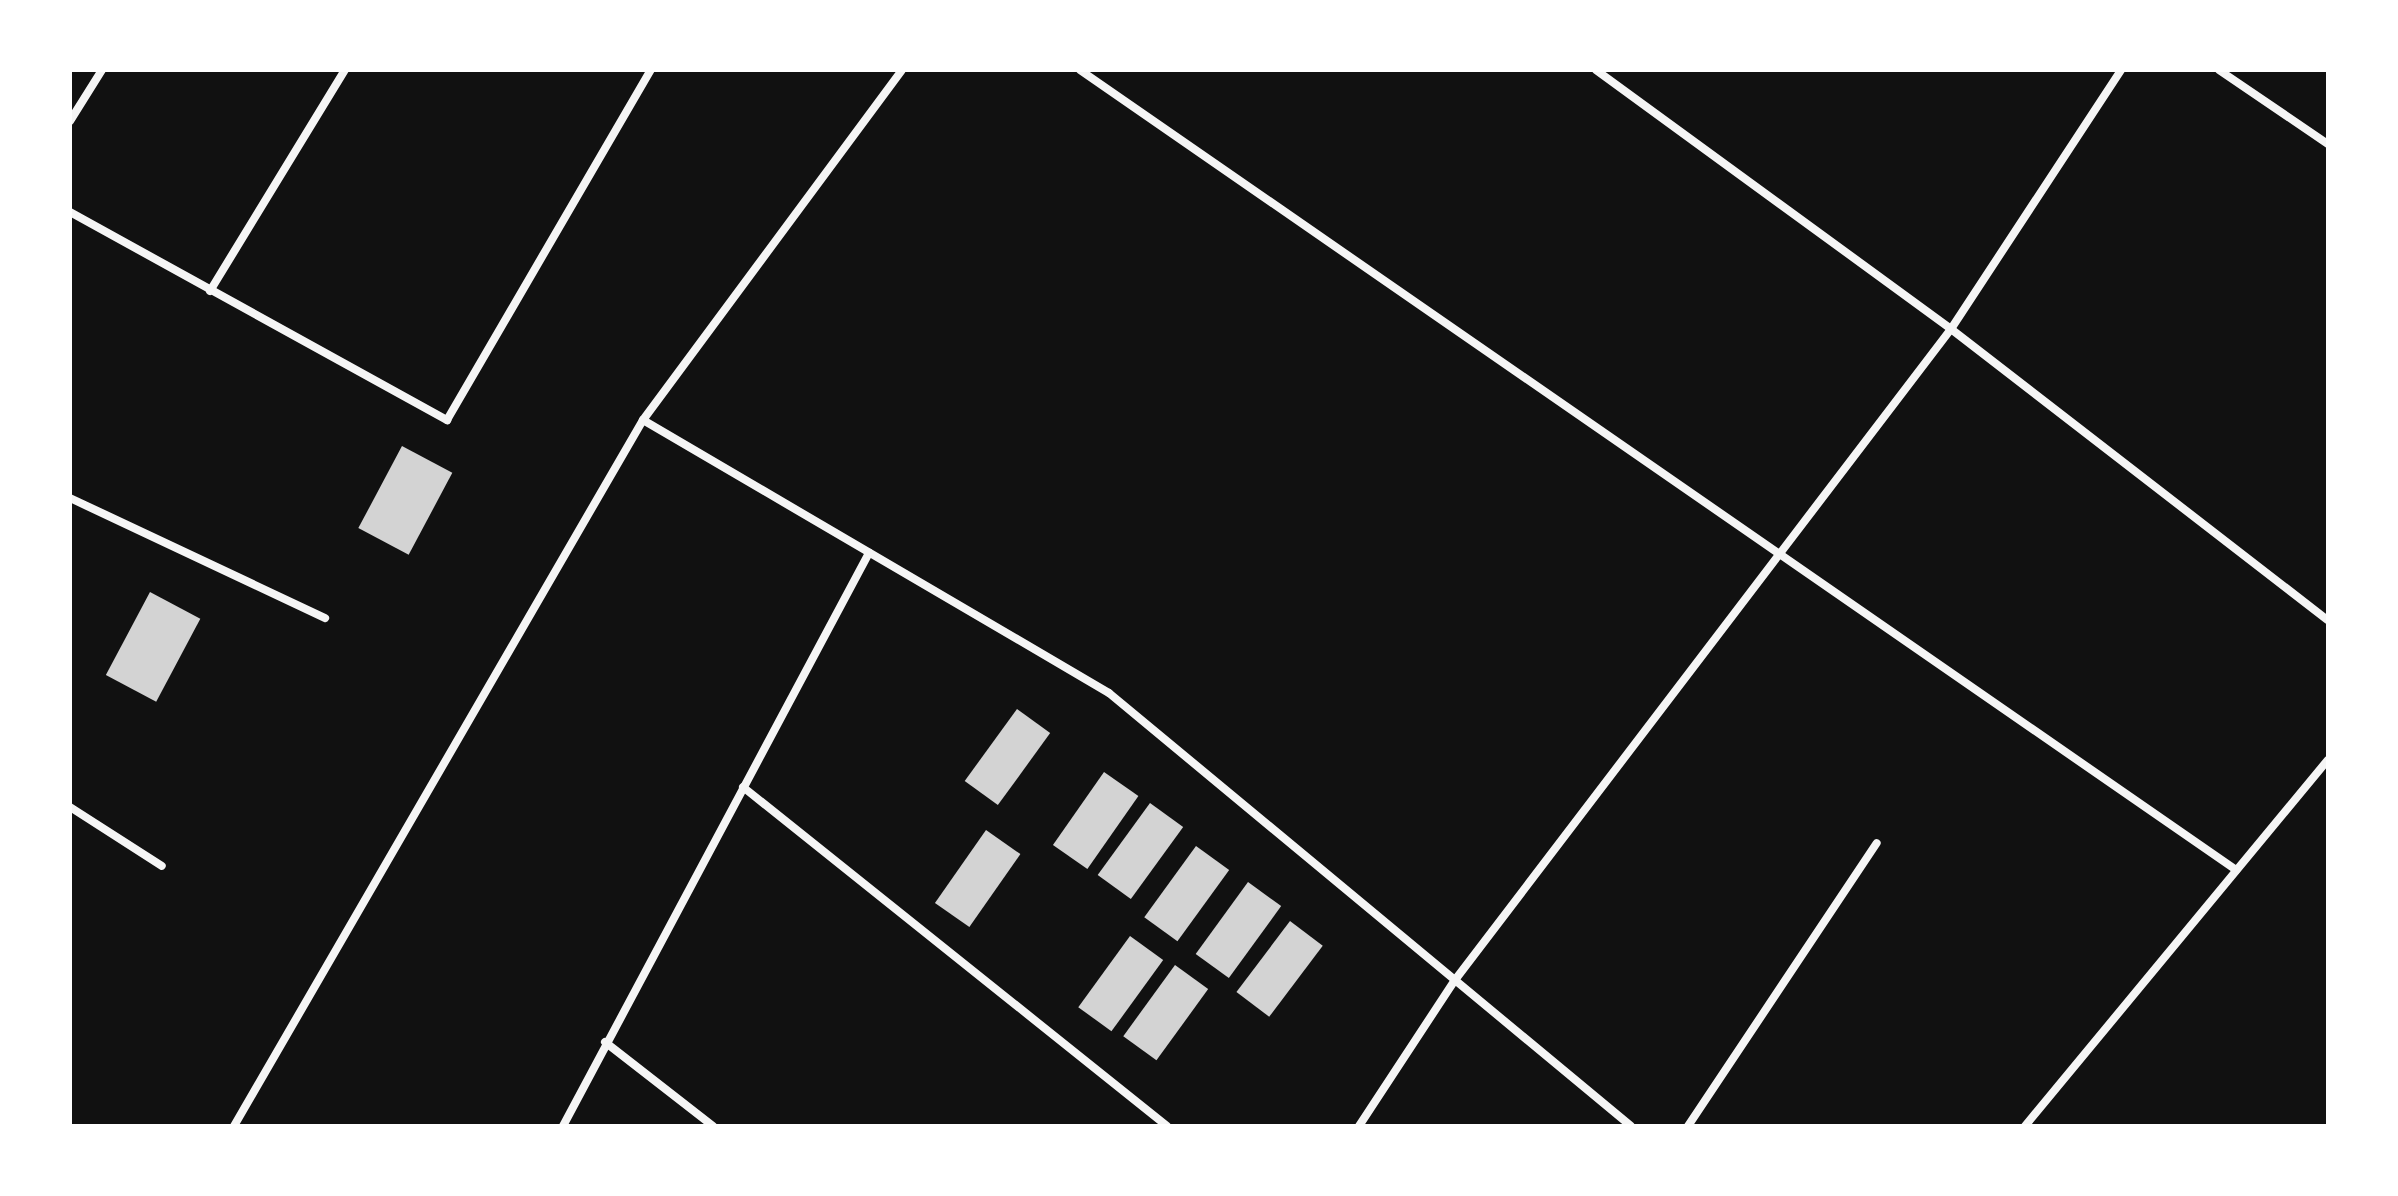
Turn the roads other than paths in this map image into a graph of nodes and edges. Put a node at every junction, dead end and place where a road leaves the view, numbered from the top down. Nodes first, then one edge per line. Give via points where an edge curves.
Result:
1 (102, 70) edge
2 (345, 70) edge
3 (651, 70) edge
4 (902, 70) edge
5 (1080, 70) edge
6 (1596, 70) edge
7 (2121, 70) edge
8 (2219, 70) edge
9 (70, 121) edge
10 (2328, 144) edge
11 (70, 212) edge
12 (210, 291) junction
13 (1951, 329) junction
14 (643, 420) junction
15 (70, 498) edge
16 (869, 553) junction
17 (1778, 554) junction
18 (325, 618) dead end
19 (2328, 620) edge
20 (2328, 760) edge
21 (743, 787) junction
22 (70, 807) edge
23 (1877, 843) dead end
24 (162, 866) dead end
25 (2236, 870) junction
26 (1455, 980) junction
27 (605, 1042) junction
28 (234, 1126) edge
29 (563, 1126) edge
30 (713, 1126) edge
31 (1167, 1126) edge
32 (1359, 1126) edge
33 (1631, 1126) edge
34 (1688, 1126) edge
35 (2025, 1126) edge

1 - 9 street
2 - 12 street
3 - 12 street via 447,420
4 - 14 street
5 - 17 street
6 - 13 street
7 - 13 street
8 - 10 street
11 - 12 street
13 - 17 street
13 - 19 street
14 - 16 street
14 - 28 street
15 - 18 street
16 - 21 street
16 - 26 street via 1109,693
17 - 25 street
17 - 26 street
20 - 25 street
21 - 27 street
21 - 31 street
22 - 24 street
23 - 34 street
25 - 35 street
26 - 32 street
26 - 33 street
27 - 29 street
27 - 30 street

